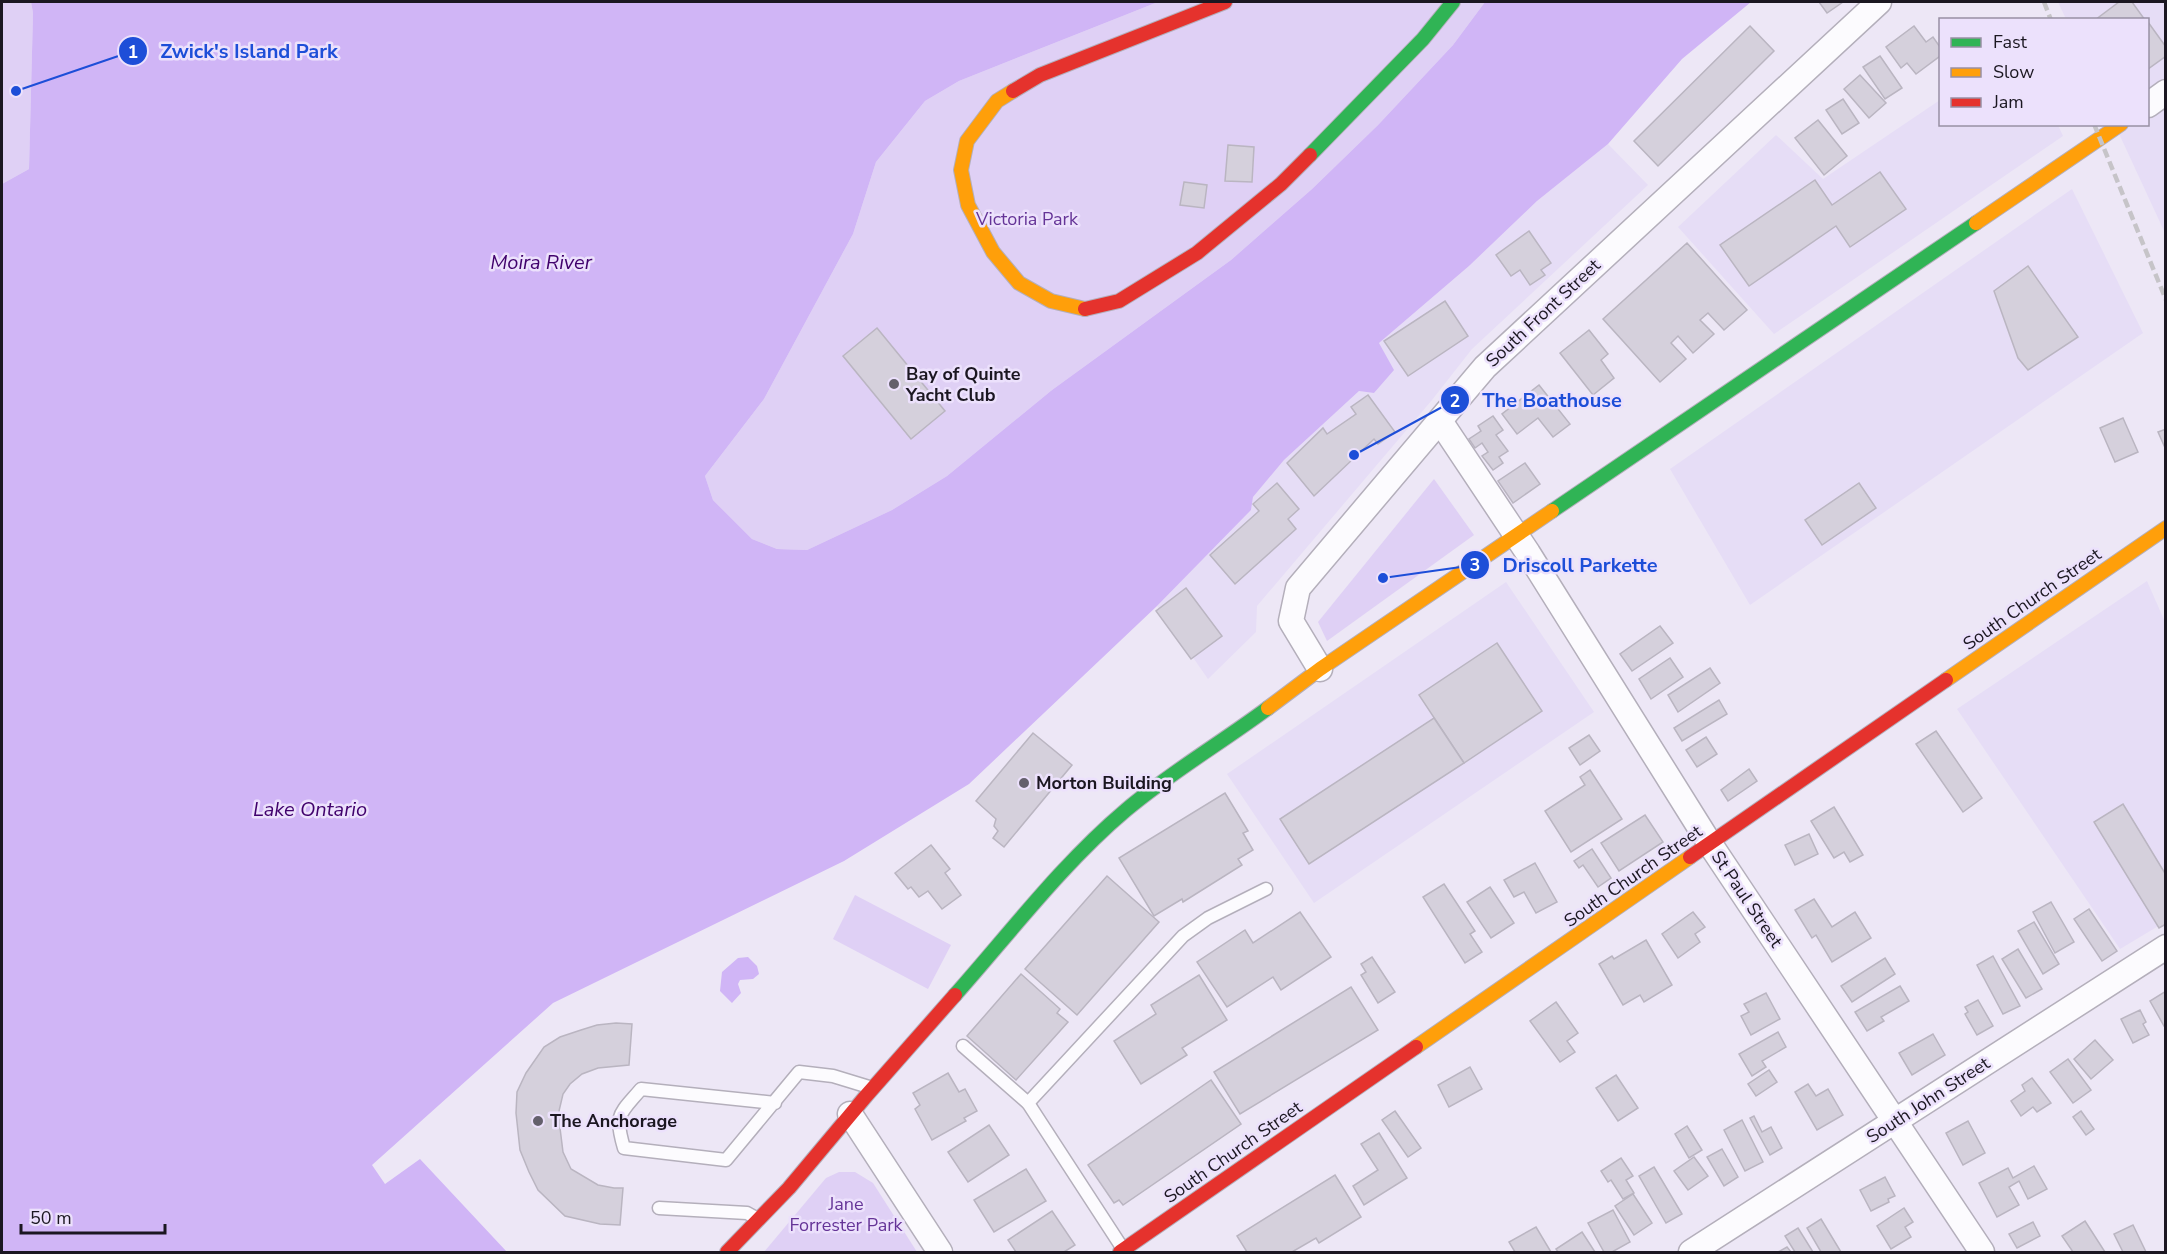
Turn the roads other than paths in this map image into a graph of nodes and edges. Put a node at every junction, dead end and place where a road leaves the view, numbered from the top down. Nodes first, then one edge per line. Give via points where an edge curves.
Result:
1 (1225, 2) edge
2 (1453, 2) edge
3 (1879, 2) edge
4 (2166, 92) edge
5 (2149, 104) edge
6 (2118, 126) edge
7 (1440, 421) junction
8 (2166, 528) edge
9 (1518, 536) junction
10 (1320, 669) junction
11 (1710, 844) junction
12 (1266, 890) dead end
13 (2166, 947) edge
14 (963, 1046) dead end
15 (873, 1088) junction
16 (775, 1103) junction
17 (1028, 1103) junction
18 (850, 1114) junction
19 (1896, 1122) junction
20 (659, 1208) dead end
21 (760, 1220) junction
22 (1122, 1251) edge
23 (727, 1252) edge
24 (940, 1252) edge
25 (1691, 1252) edge
26 (1982, 1252) edge

1 - 2 street via 1040,75 997,101 967,141 961,170 968,205 993,252 1019,283 1051,301 1084,309 1119,301 1197,253 1281,184 1423,39
3 - 7 street, South Front Street via 1485,367
4 - 5 street
6 - 9 street
7 - 9 street, St Paul Street
7 - 10 street, South Front Street via 1298,588 1291,621
8 - 11 street, South Church Street
9 - 10 street
9 - 11 street, St Paul Street
10 - 15 street via 1118,817 1077,856
11 - 19 street, St Paul Street
11 - 22 street, South Church Street
12 - 17 lane via 1208,918 1183,936
13 - 19 street, South John Street
14 - 17 lane
15 - 16 lane via 833,1076 800,1072
15 - 18 street
16 - 16 lane via 642,1089 620,1114 619,1131 624,1148 726,1160
17 - 22 lane
18 - 21 street
18 - 24 street
19 - 25 street, South John Street
19 - 26 street, St Paul Street
20 - 21 lane via 747,1213
21 - 23 street

